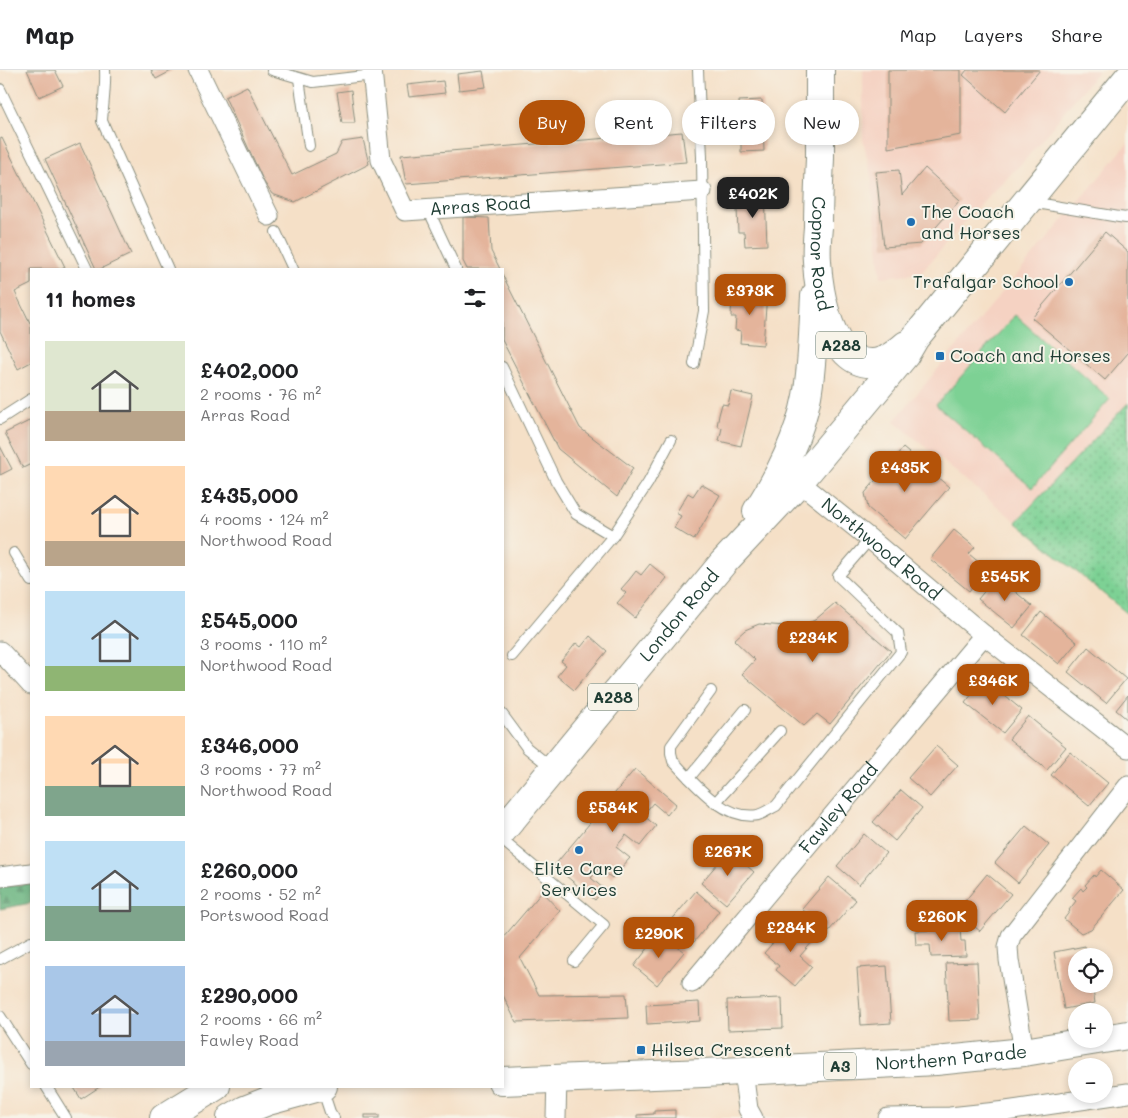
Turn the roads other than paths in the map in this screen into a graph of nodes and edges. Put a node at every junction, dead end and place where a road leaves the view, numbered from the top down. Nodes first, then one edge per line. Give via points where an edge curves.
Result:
1 (105, 70) edge
2 (198, 70) edge
3 (272, 70) edge
4 (698, 70) edge
5 (820, 70) edge
6 (373, 72) edge
7 (1128, 78) edge
8 (299, 79) junction
9 (0, 89) edge
10 (308, 146) dead end
11 (702, 191) junction
12 (1026, 202) junction
13 (428, 209) junction
14 (1128, 217) edge
15 (272, 224) joint
16 (817, 262) junction
17 (86, 268) edge
18 (168, 268) edge
19 (293, 268) edge
20 (456, 268) edge
21 (915, 338) junction
22 (694, 364) dead end
23 (504, 371) edge
24 (30, 400) edge
25 (0, 419) edge
26 (671, 440) dead end
27 (798, 482) junction
28 (613, 536) junction
29 (870, 539) junction
30 (14, 553) dead end
31 (723, 563) junction
32 (30, 579) edge
33 (984, 635) junction
34 (0, 651) edge
35 (512, 656) dead end
36 (30, 684) edge
37 (711, 691) dead end
38 (745, 710) dead end
39 (504, 717) edge
40 (780, 731) dead end
41 (1128, 748) edge
42 (554, 769) junction
43 (689, 778) junction
44 (1128, 786) edge
45 (715, 803) junction
46 (504, 829) edge
47 (504, 842) edge
48 (30, 873) edge
49 (0, 877) edge
50 (30, 943) edge
51 (0, 959) edge
52 (574, 961) dead end
53 (692, 982) dead end
54 (0, 1016) edge
55 (1128, 1035) edge
56 (1024, 1052) junction
57 (30, 1062) edge
58 (505, 1066) edge
59 (743, 1071) junction
60 (554, 1078) junction
61 (47, 1088) edge
62 (213, 1088) edge
63 (316, 1088) edge
64 (323, 1088) edge
65 (1128, 1094) edge
66 (66, 1118) edge
67 (164, 1118) edge
68 (231, 1118) edge
69 (334, 1118) edge
70 (556, 1118) edge
71 (753, 1118) edge
72 (888, 1118) edge

1 - 18 lane via 102,120
2 - 15 street
3 - 8 lane
4 - 11 lane
5 - 16 main road, Copnor Road / A288
6 - 8 lane via 313,82
6 - 13 street, Arras Road via 381,160 406,211
7 - 12 main road, A288
8 - 10 lane
9 - 17 lane
11 - 13 street, Arras Road
11 - 22 lane via 704,311
12 - 14 lane
12 - 21 main road, A288
13 - 20 lane
15 - 19 lane
16 - 21 main road, Copnor Road / A288 via 828,319 833,334 847,353 872,363 889,358
16 - 31 main road, London Road via 810,371 800,424 785,461 761,505
21 - 27 main road, London Road via 905,355
23 - 28 lane via 556,481 576,514
24 - 25 lane
26 - 28 lane via 648,483
27 - 29 street, Northwood Road
27 - 31 main road, London Road
28 - 35 lane
29 - 33 street, Northwood Road
29 - 45 lane via 838,576 898,632 901,652 776,806 747,816
30 - 32 lane
31 - 42 main road, London Road / A288
33 - 41 street, Northwood Road
33 - 53 street, Fawley Road
34 - 36 street
37 - 43 lane via 671,746 673,761
38 - 43 lane
39 - 42 lane via 527,748
40 - 45 lane
42 - 46 main road, London Road / A288
43 - 45 lane
44 - 56 street via 1011,936 1009,960
47 - 52 lane via 604,926
48 - 49 street
50 - 51 lane
54 - 57 lane
55 - 56 main road, Northern Parade / A3
56 - 59 main road, Northern Parade / A3 via 936,1061
58 - 60 main road, A3
59 - 60 main road, Northern Parade / A3
59 - 71 street via 748,1109
60 - 70 street
61 - 66 lane
62 - 67 main road
63 - 68 main road via 245,1110
64 - 69 lane
65 - 72 street via 950,1117

